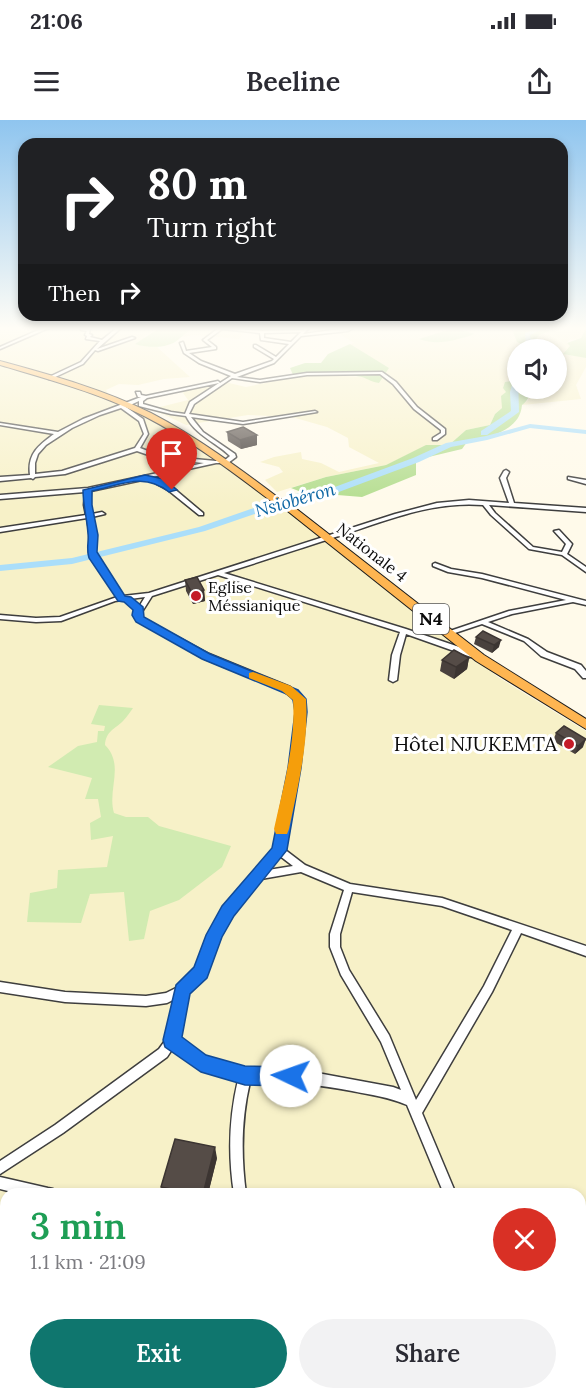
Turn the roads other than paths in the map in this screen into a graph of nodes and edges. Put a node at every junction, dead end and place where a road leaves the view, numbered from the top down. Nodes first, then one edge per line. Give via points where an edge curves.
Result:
1 (74, 387) edge
2 (193, 387) edge
3 (218, 387) edge
4 (397, 387) edge
5 (138, 393) dead end
6 (146, 397) junction
7 (125, 405) junction
8 (315, 412) dead end
9 (187, 416) junction
10 (198, 417) junction
11 (0, 424) edge
12 (196, 427) junction
13 (61, 434) junction
14 (435, 438) dead end
15 (137, 449) junction
16 (214, 462) junction
17 (226, 462) junction
18 (506, 472) dead end
19 (33, 477) junction
20 (145, 477) junction
21 (570, 478) dead end
22 (0, 479) edge
23 (586, 482) edge
24 (88, 490) junction
25 (0, 497) edge
26 (485, 503) junction
27 (512, 505) junction
28 (586, 510) edge
29 (102, 514) dead end
30 (201, 514) dead end
31 (89, 515) junction
32 (0, 530) edge
33 (557, 531) dead end
34 (328, 539) junction
35 (564, 554) junction
36 (435, 565) dead end
37 (586, 570) edge
38 (218, 573) junction
39 (150, 595) junction
40 (124, 599) junction
41 (572, 600) junction
42 (586, 603) edge
43 (139, 610) junction
44 (0, 617) edge
45 (482, 622) junction
46 (404, 630) junction
47 (449, 633) junction
48 (480, 658) junction
49 (586, 676) edge
50 (393, 680) dead end
51 (586, 725) edge
52 (279, 850) junction
53 (302, 868) junction
54 (258, 876) junction
55 (349, 888) junction
56 (518, 928) junction
57 (586, 951) edge
58 (0, 987) edge
59 (182, 990) junction
60 (172, 1040) junction
61 (245, 1076) junction
62 (414, 1107) junction
63 (0, 1168) edge
64 (0, 1183) edge
65 (22, 1188) edge
66 (239, 1188) edge
67 (448, 1188) edge

1 - 7 highway, Nationale 4 / N4
2 - 6 street
3 - 9 street via 192,403
4 - 14 street via 411,404 443,430
5 - 6 street
6 - 7 street
6 - 9 street via 141,405
7 - 13 street via 96,414
7 - 15 street via 142,423 146,434
7 - 17 highway, Nationale 4 / N4 via 177,430
8 - 10 street via 250,423
9 - 10 street
9 - 12 street
10 - 12 street
11 - 13 street
12 - 17 street via 233,455
13 - 19 street via 39,449 32,463
15 - 16 street via 160,457
15 - 19 street via 83,468
16 - 17 street
16 - 20 street
17 - 34 highway, Nationale 4 / N4
18 - 27 street via 503,478
19 - 22 street
20 - 24 street
20 - 30 street via 161,481
21 - 23 street
24 - 25 street
24 - 31 street
26 - 27 street
26 - 34 street via 428,507
26 - 35 street via 531,548
27 - 28 street
29 - 31 street
31 - 32 street
31 - 40 street via 94,558
33 - 35 street via 569,544
34 - 38 street
34 - 47 highway, Nationale 4 / N4
35 - 37 street
36 - 41 street
38 - 39 street
38 - 46 street
39 - 40 street
39 - 43 street
40 - 43 street
40 - 44 street via 61,619
41 - 42 street
41 - 45 street
43 - 52 street via 137,615 148,625 206,656 286,689 299,699 300,730
45 - 47 street
45 - 49 street via 526,640 543,654 578,667
46 - 48 street
46 - 50 street
47 - 48 highway, Nationale 4 / N4
48 - 51 highway, Nationale 4 / N4
52 - 53 street
52 - 54 street
53 - 54 street
53 - 55 street
54 - 59 street via 228,911 200,972
55 - 56 street via 442,902
55 - 62 street via 335,934 335,947 385,1039
56 - 57 street
56 - 62 street via 488,989
58 - 59 street via 146,1002
59 - 60 street
60 - 61 street via 201,1063
60 - 63 street via 146,1067
61 - 62 street via 312,1078 393,1093
61 - 66 street via 236,1112
62 - 67 street
64 - 65 street

